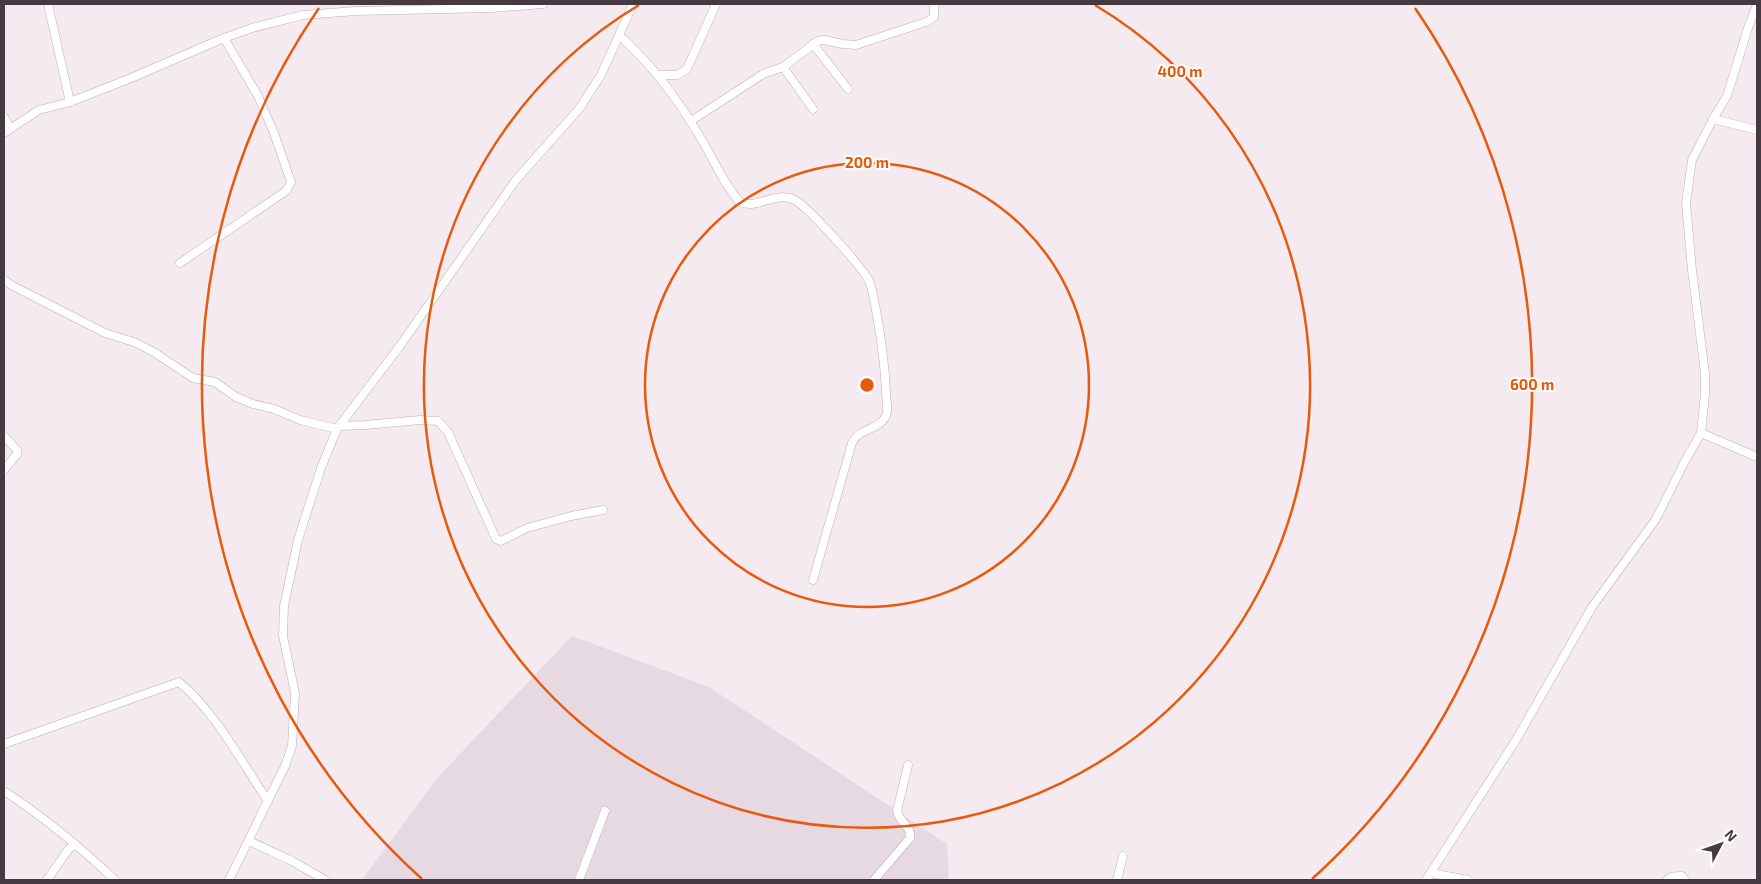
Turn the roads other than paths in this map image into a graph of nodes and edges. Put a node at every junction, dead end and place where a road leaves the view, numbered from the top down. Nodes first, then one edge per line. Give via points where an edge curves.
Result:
1 (48, 4) edge
2 (543, 4) edge
3 (633, 4) edge
4 (716, 4) edge
5 (934, 4) edge
6 (1757, 5) edge
7 (491, 6) edge
8 (620, 36) junction
9 (224, 38) junction
10 (813, 44) junction
11 (782, 67) junction
12 (658, 75) junction
13 (848, 89) dead end
14 (70, 102) junction
15 (813, 109) dead end
16 (4, 118) edge
17 (1713, 119) junction
18 (691, 121) junction
19 (1757, 130) edge
20 (7, 131) edge
21 (180, 263) dead end
22 (4, 280) edge
23 (338, 427) junction
24 (1701, 433) junction
25 (4, 436) edge
26 (1757, 457) edge
27 (4, 470) edge
28 (603, 510) dead end
29 (813, 580) dead end
30 (4, 744) edge
31 (908, 765) dead end
32 (4, 791) edge
33 (268, 801) junction
34 (605, 811) dead end
35 (249, 841) junction
36 (75, 844) junction
37 (1123, 856) dead end
38 (1431, 873) junction
39 (47, 880) edge
40 (115, 880) edge
41 (229, 880) edge
42 (325, 880) edge
43 (579, 880) edge
44 (874, 880) edge
45 (1117, 880) edge
46 (1426, 880) edge
47 (1468, 880) edge
48 (1667, 880) edge
49 (1685, 880) edge

1 - 14 street
2 - 7 street
3 - 8 street
4 - 12 street via 687,69 677,75
5 - 10 street via 934,17 926,22 856,45 824,40
6 - 17 street via 1727,96
7 - 9 street via 303,15
8 - 12 street
8 - 23 street via 601,75 579,109 515,180 402,343
9 - 14 street
9 - 21 street via 258,96 291,182 286,191
10 - 11 street
10 - 13 street
11 - 15 street
11 - 18 street via 763,74
12 - 18 street
14 - 20 street via 39,110
16 - 20 street
17 - 19 street
17 - 24 street via 1692,160 1686,203 1705,374
18 - 29 street via 740,202 748,204 780,197 794,199 820,223 868,278 872,290 886,368 887,412 879,425 862,432 852,443
22 - 23 street via 105,333 152,351 193,378 215,382 236,397 310,423
23 - 28 street via 438,421 448,432 496,539 501,541 527,528
23 - 33 street via 298,540 284,606 283,636 295,693 292,746
24 - 26 street
24 - 38 street via 1656,519 1592,607 1516,740
25 - 27 street via 17,450
30 - 33 street via 179,682 211,715
31 - 44 street via 897,811 898,817 910,829 910,838
32 - 36 street
33 - 35 street
34 - 43 street
35 - 41 street
35 - 42 street
36 - 39 street
36 - 40 street
37 - 45 street
38 - 46 street
38 - 47 street
48 - 49 street via 1676,876

